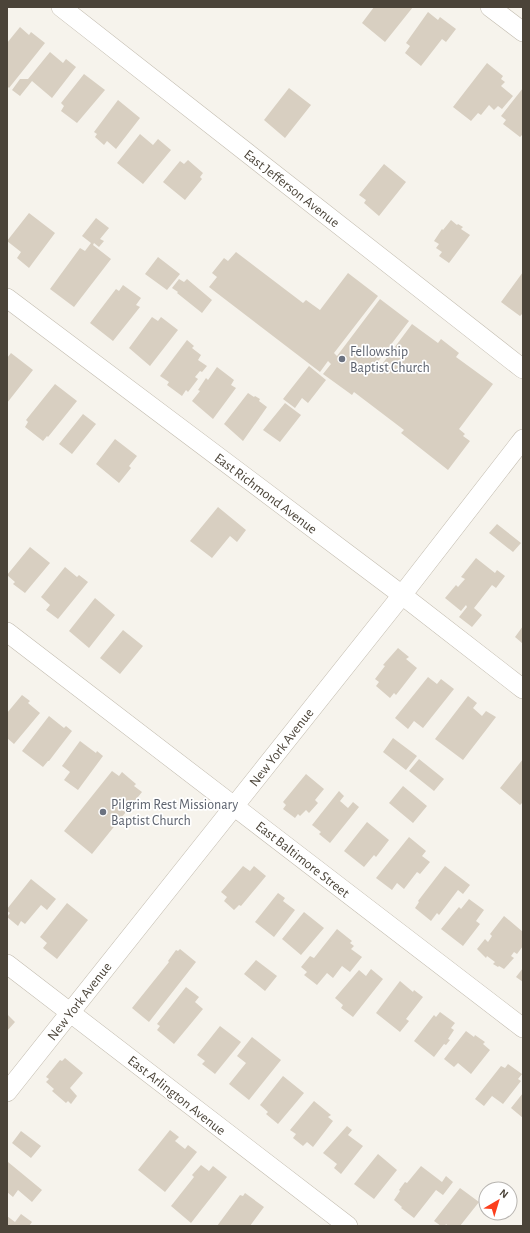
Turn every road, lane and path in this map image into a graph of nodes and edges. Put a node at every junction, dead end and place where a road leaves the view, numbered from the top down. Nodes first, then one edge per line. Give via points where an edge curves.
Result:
1 (61, 7) edge
2 (490, 7) edge
3 (523, 32) edge
4 (7, 298) edge
5 (523, 369) edge
6 (523, 439) edge
7 (402, 595) junction
8 (7, 632) edge
9 (523, 689) edge
10 (234, 806) junction
11 (7, 964) edge
12 (70, 1013) junction
13 (523, 1028) edge
14 (7, 1092) edge
15 (348, 1226) edge

1 - 5 street, East Jefferson Avenue
2 - 3 street
4 - 7 street, East Richmond Avenue
6 - 7 street, New York Avenue
7 - 9 street, East Richmond Avenue
7 - 10 street, New York Avenue
8 - 10 street, East Baltimore Street
10 - 12 street, New York Avenue
10 - 13 street, East Baltimore Street
11 - 12 street, East Arlington Avenue
12 - 14 street, New York Avenue
12 - 15 street, East Arlington Avenue

